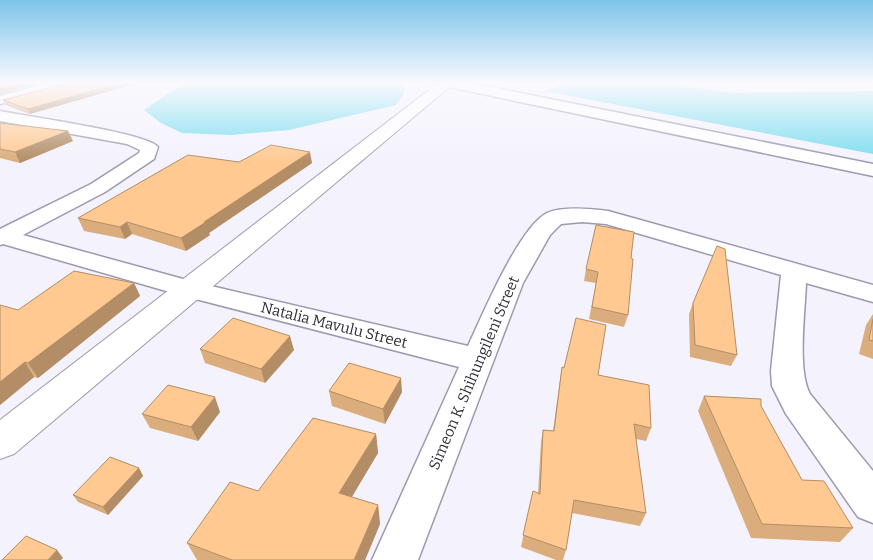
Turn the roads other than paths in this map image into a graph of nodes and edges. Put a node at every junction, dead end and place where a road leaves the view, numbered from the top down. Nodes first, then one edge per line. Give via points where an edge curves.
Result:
1 (416, 109) edge
2 (572, 109) edge
3 (0, 116) edge
4 (873, 170) edge
5 (1, 237) edge
6 (794, 271) junction
7 (189, 289) junction
8 (873, 294) edge
9 (478, 360) junction
10 (0, 442) edge
11 (873, 503) edge
12 (395, 560) edge

1 - 7 street
2 - 4 street
3 - 5 street via 131,140 149,147 148,155 98,188
5 - 7 street, Natalia Mavulu Street
6 - 8 street, Simeon K. Shihungileni Street
6 - 9 street, Simeon K. Shihungileni Street via 608,218 555,218 540,231 510,282
6 - 11 street via 787,371 789,386 798,404
7 - 9 street, Natalia Mavulu Street
7 - 10 street
9 - 12 street, Simeon K. Shihungileni Street

